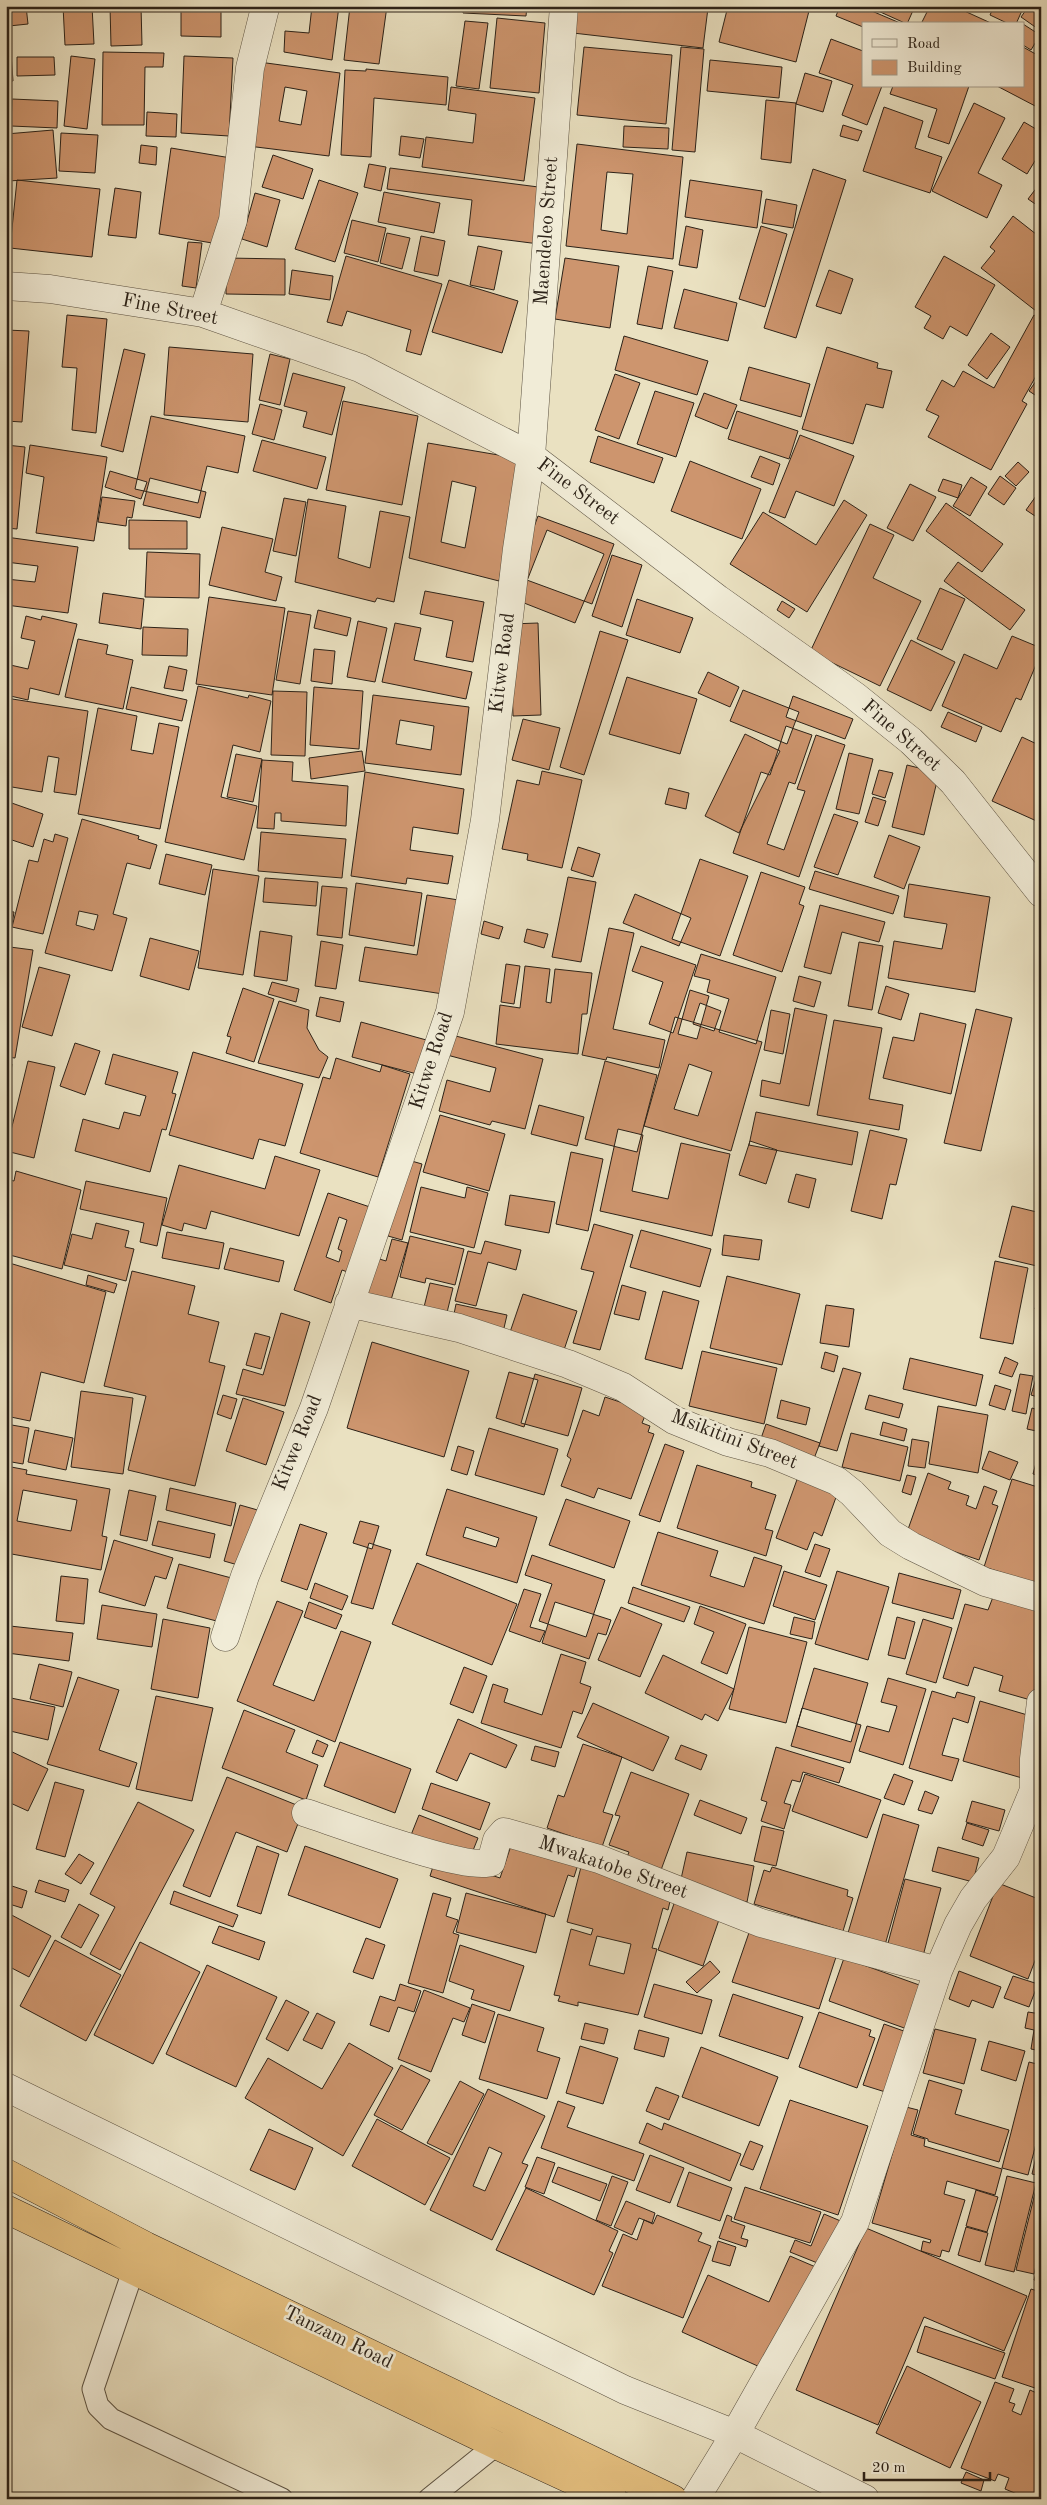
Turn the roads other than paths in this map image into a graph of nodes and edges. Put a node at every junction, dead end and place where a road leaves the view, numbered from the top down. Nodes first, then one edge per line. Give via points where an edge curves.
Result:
1 (564, 6) edge
2 (265, 8) dead end
3 (6, 286) edge
4 (203, 313) junction
5 (531, 456) junction
6 (1041, 893) edge
7 (349, 1303) junction
8 (1041, 1598) edge
9 (225, 1637) dead end
10 (1041, 1702) edge
11 (306, 1813) dead end
12 (938, 1971) junction
13 (6, 2087) edge
14 (6, 2173) edge
15 (6, 2209) edge
16 (133, 2271) junction
17 (735, 2434) junction
18 (496, 2446) junction
19 (282, 2499) edge
20 (428, 2499) edge
21 (613, 2499) edge
22 (673, 2499) edge
23 (695, 2499) edge
24 (865, 2499) edge

1 - 5 street, Maendeleo Street
2 - 4 street via 250,68 233,220
3 - 4 street, Fine Street via 50,289
4 - 5 street, Fine Street via 360,368
5 - 6 street, Fine Street via 718,600 854,696 911,741 953,782
5 - 7 street, Kitwe Road via 485,820 450,1012
7 - 8 street, Msikitini Street via 459,1328 568,1364 622,1387 674,1420 728,1442 770,1453 837,1481 890,1533 911,1546 985,1582
7 - 9 street, Kitwe Road via 314,1408 245,1576
10 - 12 street via 1034,1758 1034,1790 1022,1823 1006,1857 961,1918
11 - 12 street, Mwakatobe Street via 421,1851 480,1865 491,1862 497,1840 504,1832 599,1859 761,1923
12 - 17 street via 855,2222
13 - 17 street via 625,2390
14 - 22 highway, Tanzam Road via 146,2246
15 - 16 highway, Tanzam Road
16 - 18 highway, Tanzam Road
16 - 19 lane via 93,2389 98,2406 111,2419
17 - 23 street
17 - 24 street
18 - 20 lane
18 - 21 highway, Tanzam Road

